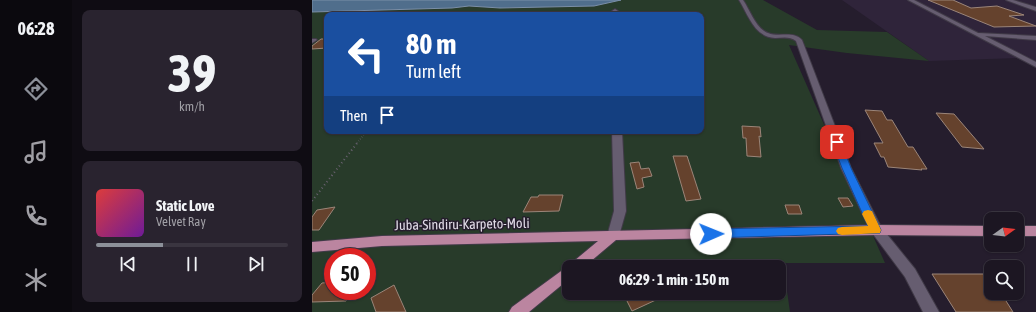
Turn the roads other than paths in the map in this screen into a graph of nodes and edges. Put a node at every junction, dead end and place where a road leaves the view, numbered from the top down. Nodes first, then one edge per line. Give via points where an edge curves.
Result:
1 (741, 0) edge
2 (910, 0) edge
3 (1008, 0) edge
4 (1036, 9) edge
5 (975, 34) junction
6 (1036, 38) edge
7 (1036, 65) edge
8 (617, 134) edge
9 (876, 230) junction
10 (984, 231) edge
11 (1024, 231) edge
12 (1036, 231) edge
13 (613, 236) junction
14 (312, 246) edge
15 (583, 260) edge
16 (562, 277) edge
17 (517, 312) edge
18 (931, 312) edge

1 - 9 street via 762,32 793,36 799,40 846,168
2 - 5 street
3 - 4 street
5 - 6 street
5 - 7 street
8 - 13 street via 620,211
9 - 10 main road, Juba-Sindiru-Karpeto-Moli
9 - 13 main road, Juba-Sindiru-Karpeto-Moli
9 - 18 street via 910,273
11 - 12 main road
13 - 14 main road, Juba-Sindiru-Karpeto-Moli via 382,241
13 - 15 main road
16 - 17 main road

